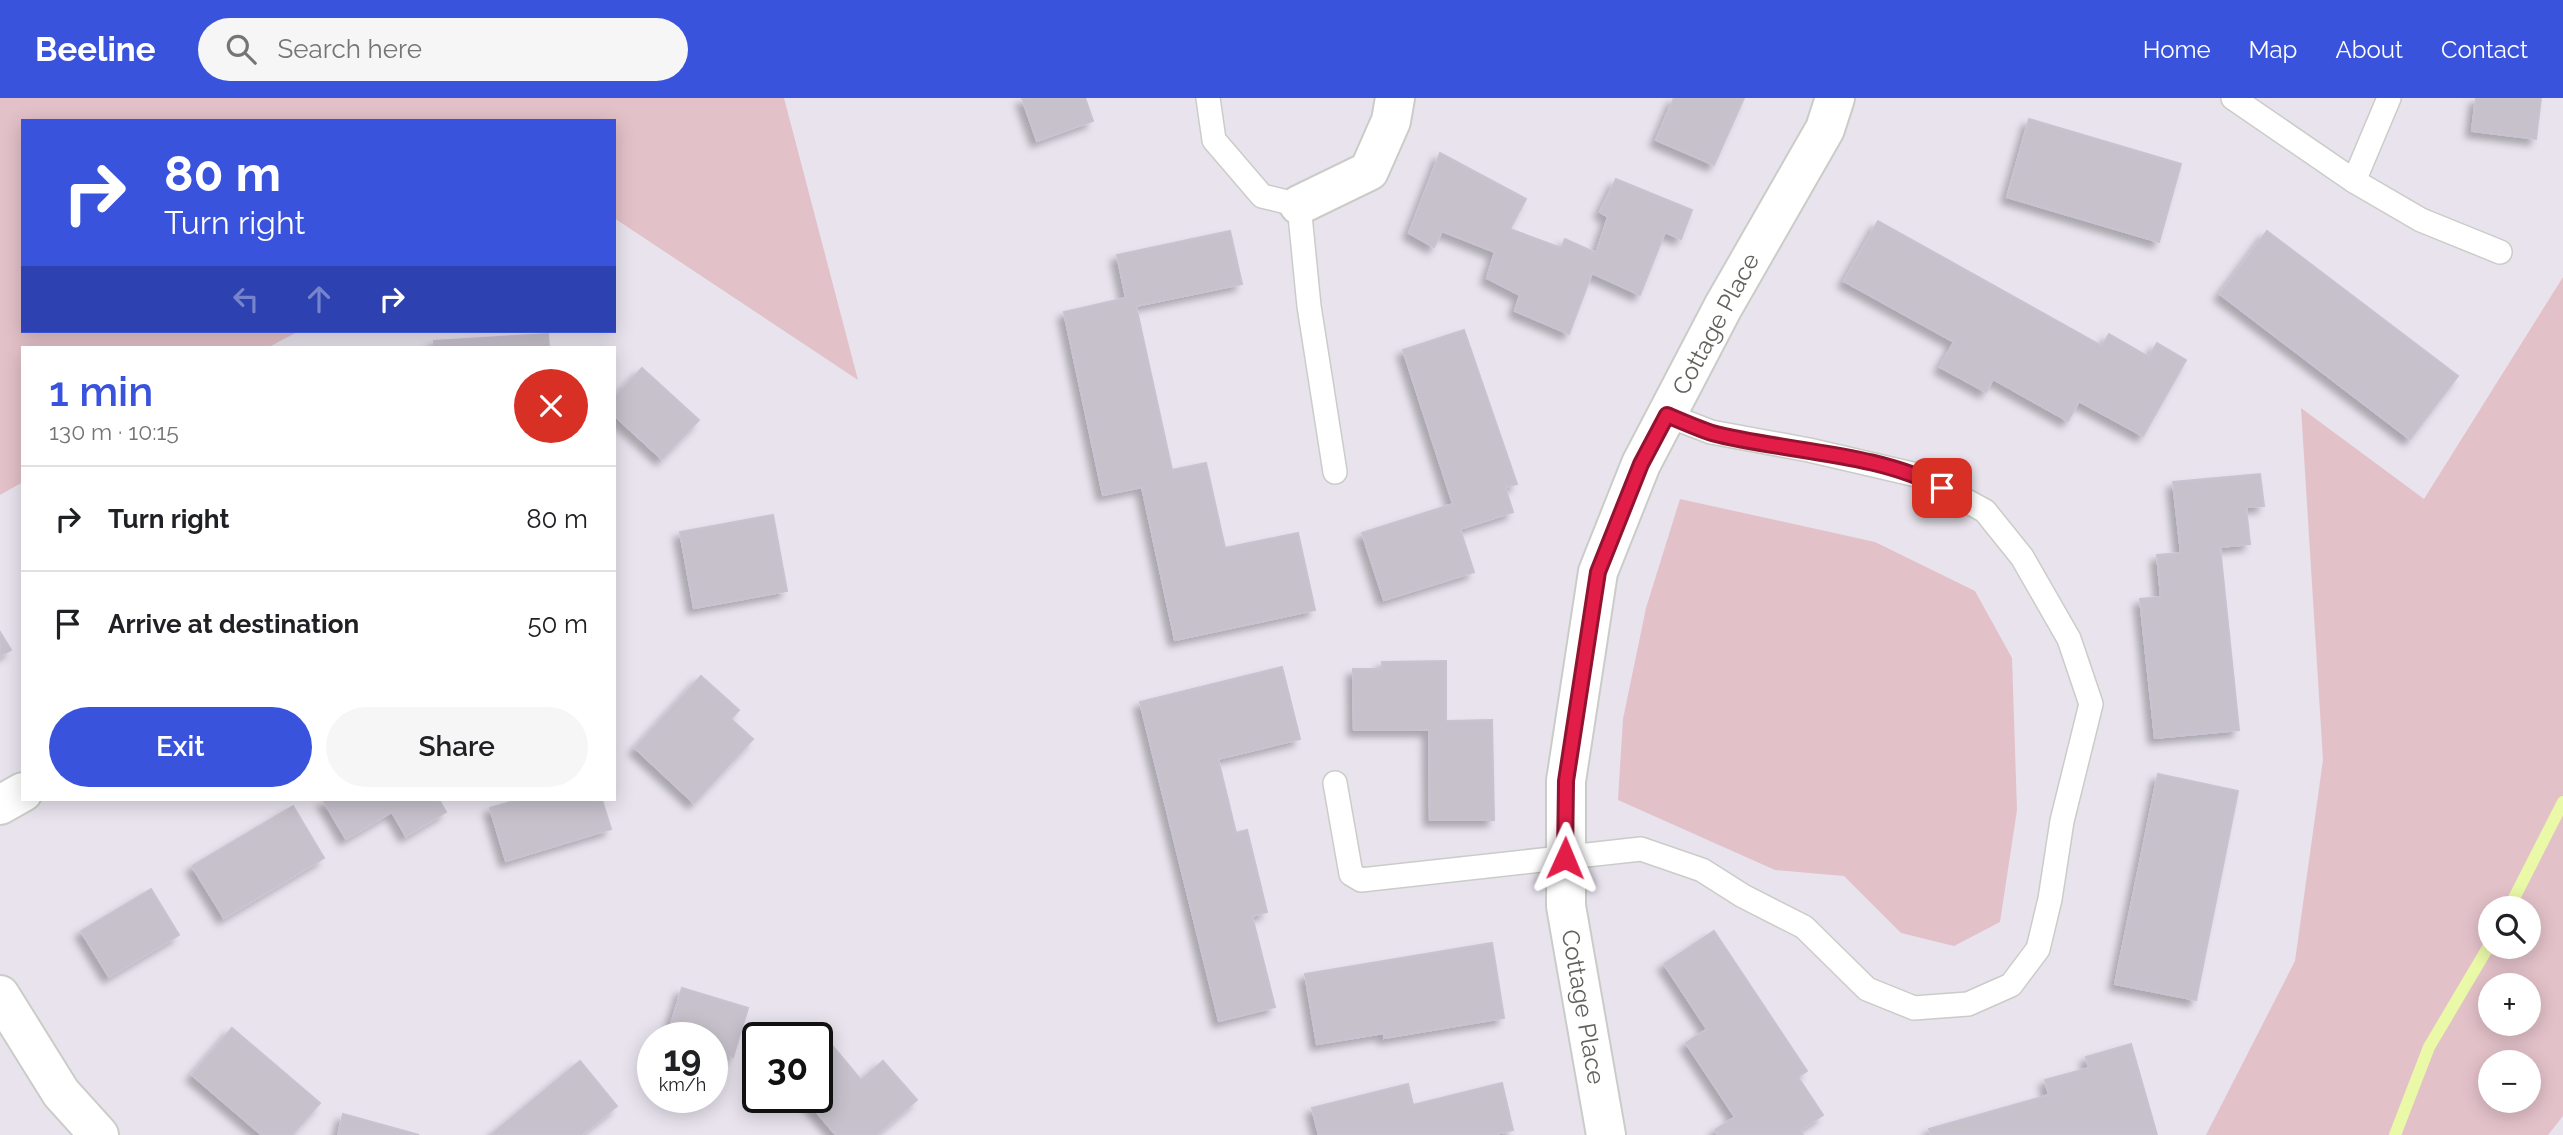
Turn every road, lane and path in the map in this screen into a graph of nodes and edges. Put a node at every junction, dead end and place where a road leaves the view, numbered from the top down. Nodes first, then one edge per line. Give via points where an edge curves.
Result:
1 (1208, 98) edge
2 (1395, 98) edge
3 (1836, 98) edge
4 (2232, 98) edge
5 (2389, 98) edge
6 (2354, 181) junction
7 (1299, 205) junction
8 (2500, 252) dead end
9 (1667, 415) junction
10 (1335, 472) dead end
11 (1335, 783) dead end
12 (21, 793) edge
13 (0, 805) edge
14 (1565, 858) junction
15 (0, 995) edge
16 (99, 1135) edge
17 (1606, 1135) edge

1 - 7 lane via 1214,140 1262,196
2 - 7 street via 1391,121 1368,171
3 - 9 street, Cottage Place via 1825,129
4 - 6 lane
5 - 6 lane
6 - 8 lane via 2421,220
7 - 10 lane
9 - 14 street, Cottage Place via 1641,464 1598,572 1566,781
9 - 14 lane via 1711,432 1921,476 1985,511 2022,557 2069,639 2091,704 2062,821 2050,899 2038,949 2011,985 1968,1004 1914,1008 1867,989 1804,927 1702,870 1641,849
11 - 14 lane via 1351,874 1361,880
12 - 13 street
14 - 17 street, Cottage Place via 1566,906
15 - 16 street via 61,1093

